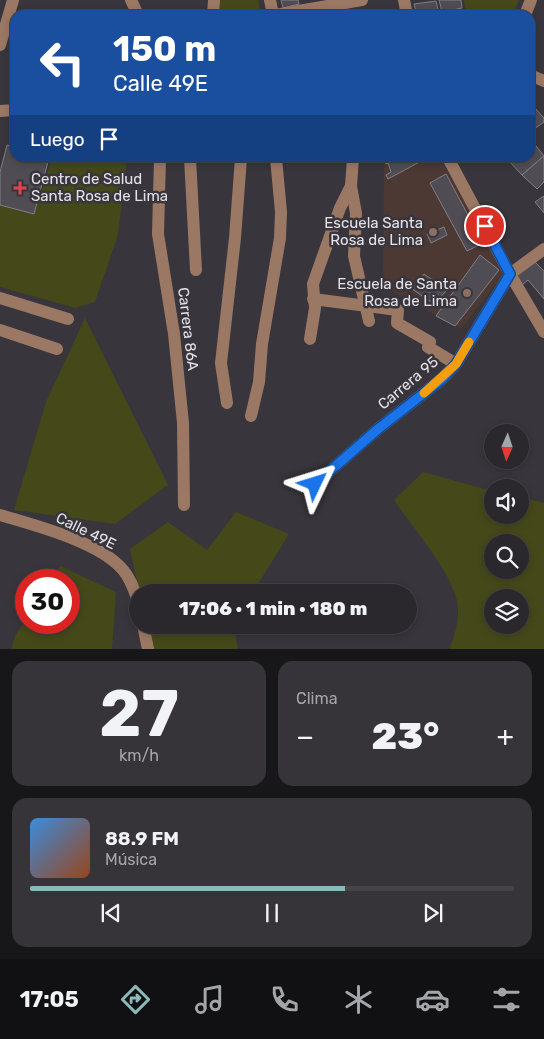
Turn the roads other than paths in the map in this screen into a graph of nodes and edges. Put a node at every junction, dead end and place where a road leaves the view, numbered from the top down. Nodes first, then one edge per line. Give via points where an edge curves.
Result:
1 (362, 0) edge
2 (10, 10) edge
3 (303, 10) edge
4 (0, 45) edge
5 (160, 162) edge
6 (190, 162) edge
7 (241, 162) edge
8 (276, 162) edge
9 (353, 162) edge
10 (450, 162) edge
11 (351, 186) junction
12 (544, 249) edge
13 (196, 270) dead end
14 (510, 274) junction
15 (0, 298) edge
16 (313, 298) junction
17 (366, 307) junction
18 (68, 319) dead end
19 (369, 321) dead end
20 (0, 330) edge
21 (544, 332) edge
22 (310, 339) dead end
23 (58, 349) dead end
24 (456, 364) junction
25 (227, 403) dead end
26 (251, 416) dead end
27 (315, 484) dead end
28 (184, 505) dead end
29 (0, 515) edge
30 (131, 584) edge
31 (145, 634) edge
32 (148, 649) edge

1 - 3 street
2 - 4 street
5 - 28 street, Carrera 86A via 158,234 174,334 183,423
6 - 13 street
7 - 25 street via 220,364
8 - 26 street via 280,238
9 - 11 street
10 - 14 street
11 - 16 street via 323,257
11 - 17 street via 356,213 354,256
12 - 14 street, Carrera 95
14 - 21 street
14 - 24 street, Carrera 95
15 - 18 street
16 - 17 street
16 - 22 street via 315,308
17 - 19 street
17 - 24 street via 398,310 398,323 430,342 428,347
20 - 23 street
24 - 27 street, Carrera 95
29 - 30 street, Calle 49E via 77,541 113,560
31 - 32 street

